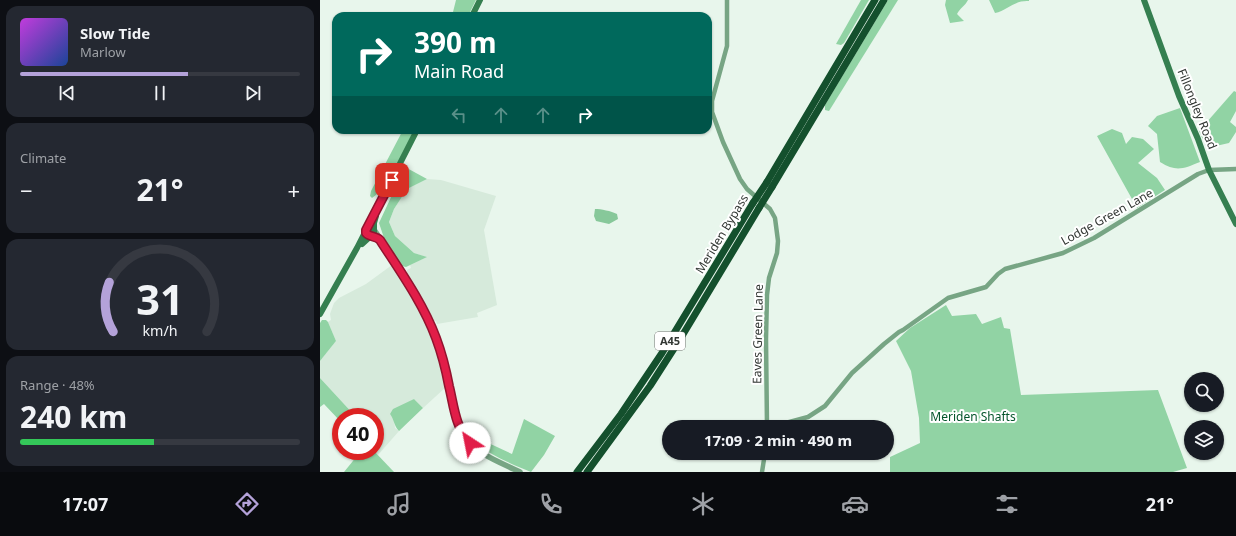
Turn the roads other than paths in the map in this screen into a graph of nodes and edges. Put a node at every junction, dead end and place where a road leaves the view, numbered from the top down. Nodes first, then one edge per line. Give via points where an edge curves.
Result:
1 (480, 0) edge
2 (727, 0) edge
3 (875, 0) edge
4 (884, 0) edge
5 (1144, 0) edge
6 (474, 12) edge
7 (415, 134) edge
8 (1236, 169) edge
9 (1209, 170) junction
10 (769, 184) junction
11 (384, 194) junction
12 (756, 205) junction
13 (1236, 224) edge
14 (366, 229) junction
15 (373, 233) junction
16 (348, 263) junction
17 (320, 314) edge
18 (767, 420) edge
19 (797, 420) edge
20 (764, 460) edge
21 (520, 472) edge
22 (577, 472) edge
23 (587, 472) edge
24 (762, 472) edge

1 - 6 main road
2 - 18 street, Eaves Green Lane via 727,46 712,101 712,112 740,179 747,189 770,209 775,218 778,241 767,294
3 - 10 highway, Meriden Bypass / A45
4 - 10 highway, Meriden Bypass / A45
5 - 9 main road, Fillongley Road
7 - 11 main road
8 - 9 street
9 - 13 main road, Fillongley Road
9 - 19 street, Lodge Green Lane via 1198,174 1071,250 1005,269 986,287 948,298 884,344 852,373 825,406 808,417
10 - 12 highway, Meriden Bypass / A45, bridge
11 - 14 main road
11 - 15 main road via 375,218
12 - 22 highway, Meriden Bypass / A45 via 662,354
12 - 23 highway, Meriden Bypass / A45 via 682,336 650,386
14 - 15 main road via 370,227
14 - 16 main road
15 - 16 main road
15 - 21 street via 380,240 428,319 441,352 460,428 466,439 490,457
16 - 17 main road
20 - 24 street

